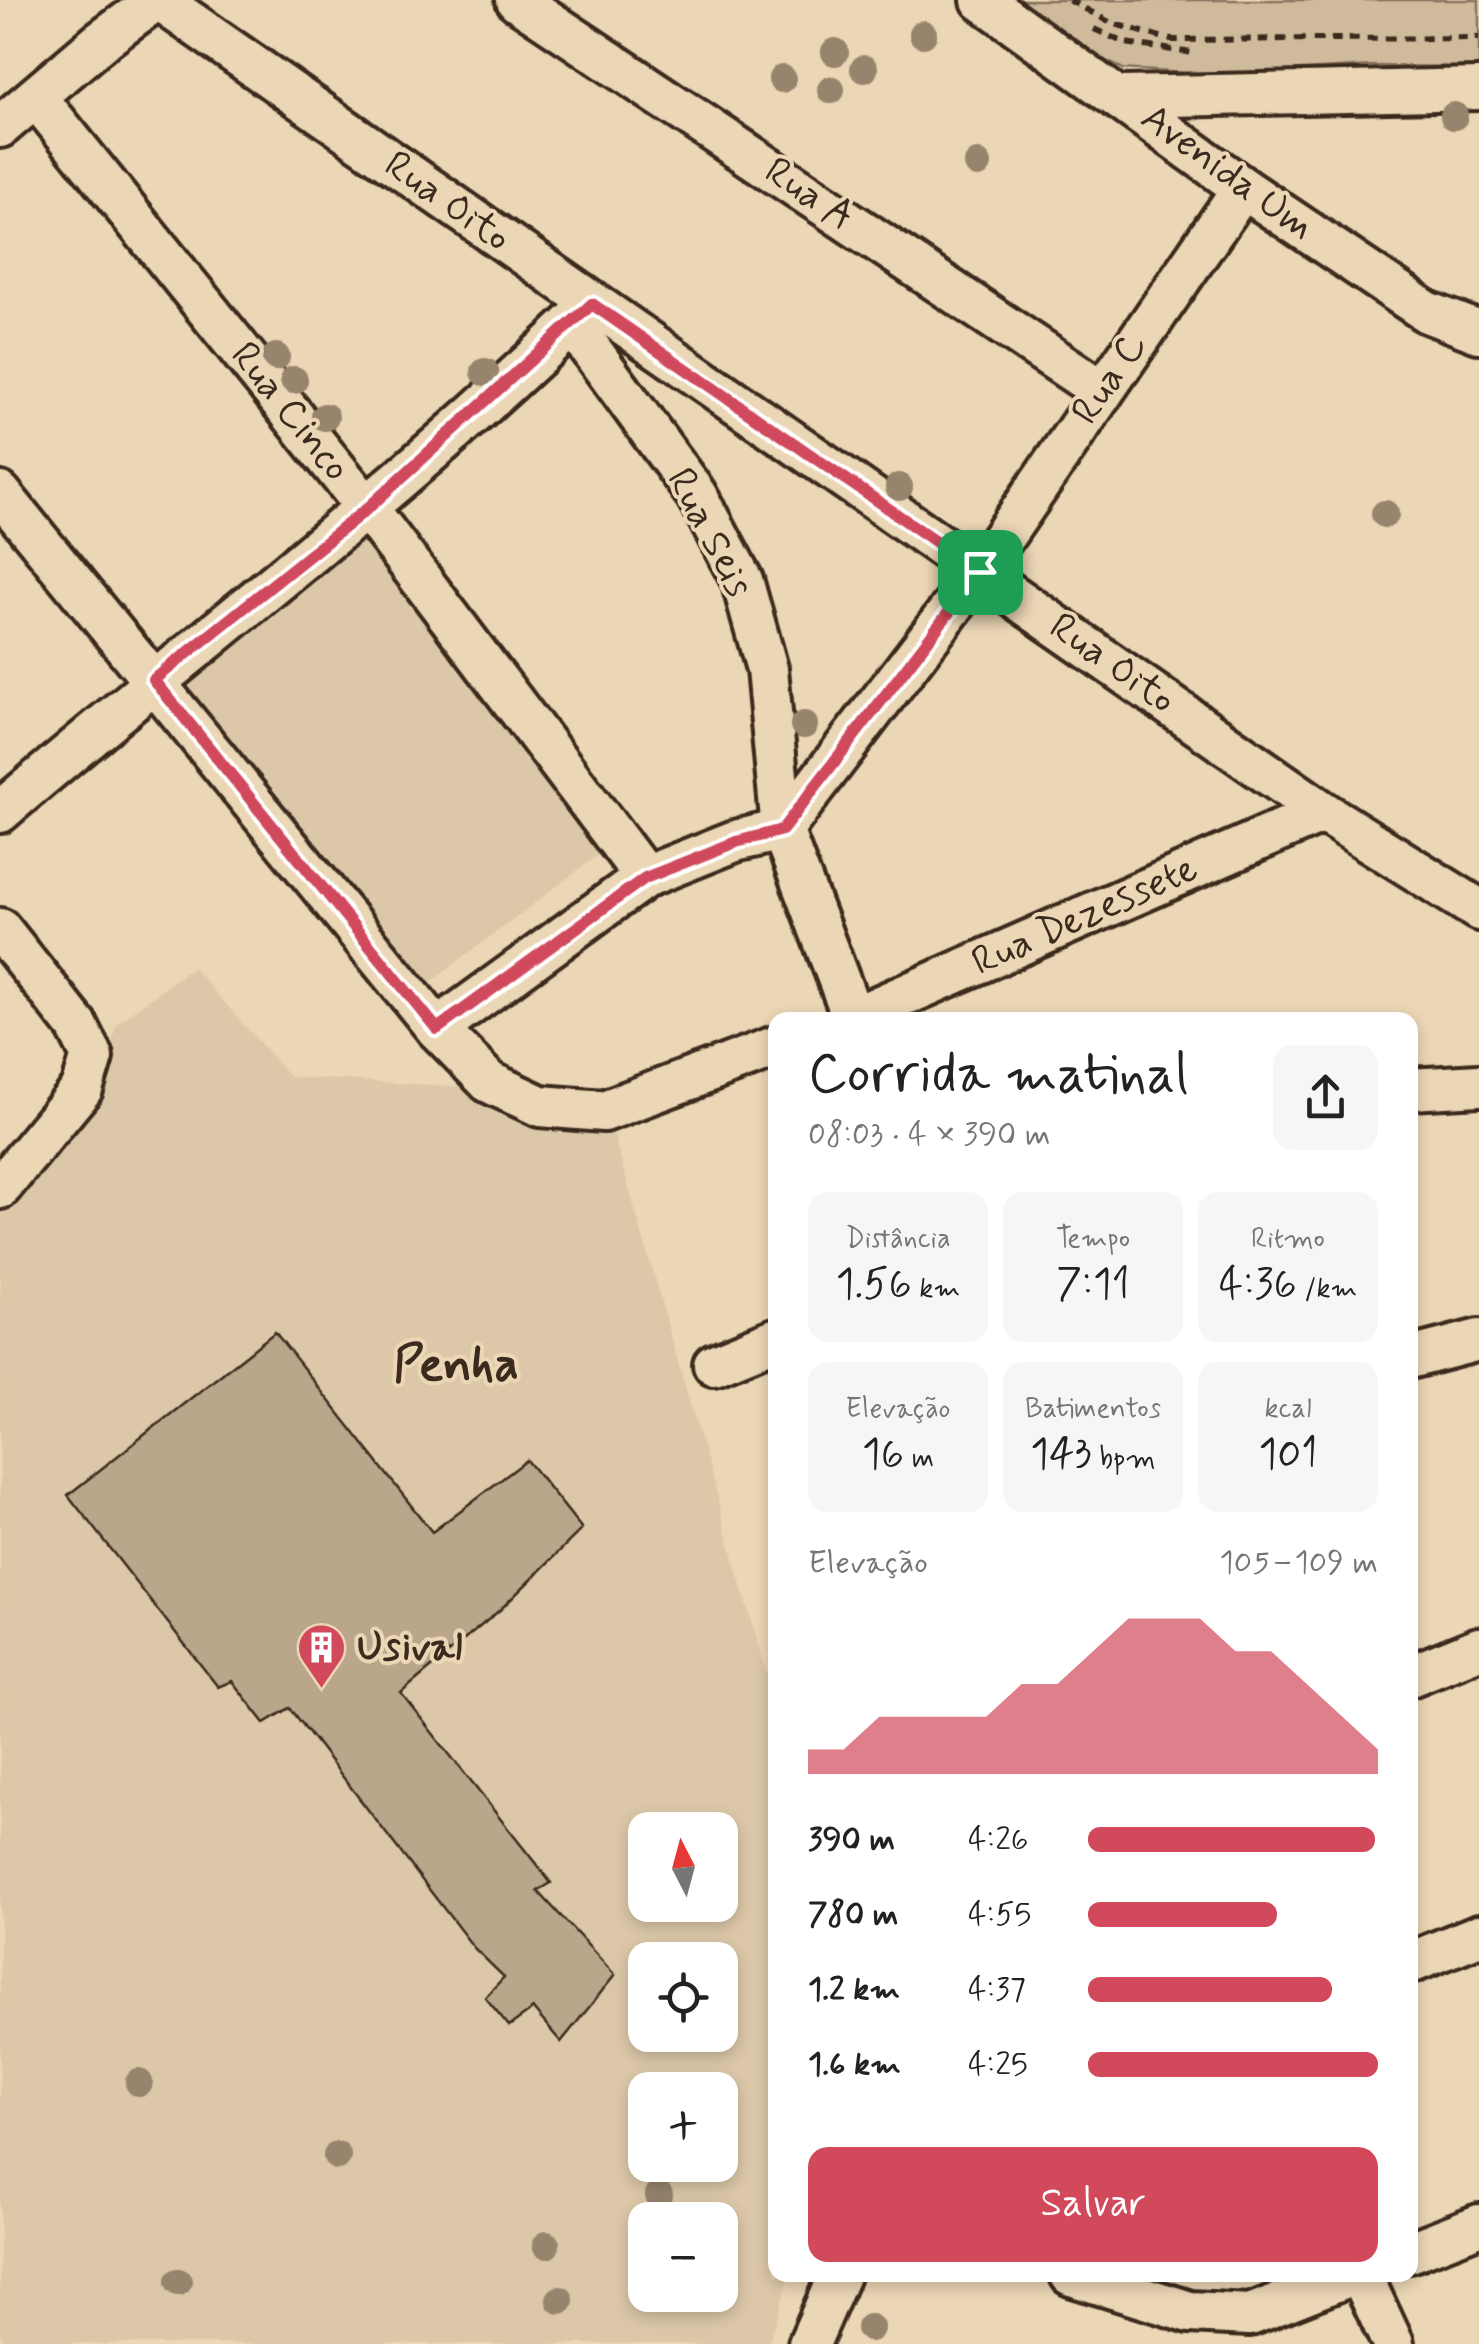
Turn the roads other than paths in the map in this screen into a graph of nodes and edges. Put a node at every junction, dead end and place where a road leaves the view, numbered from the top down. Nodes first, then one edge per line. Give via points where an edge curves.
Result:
1 (158, 0) edge
2 (517, 0) edge
3 (982, 0) edge
4 (1479, 90) edge
5 (36, 96) junction
6 (1122, 97) junction
7 (0, 127) edge
8 (1242, 188) junction
9 (582, 314) junction
10 (1479, 332) edge
11 (1102, 391) junction
12 (0, 492) edge
13 (368, 508) junction
14 (980, 572) junction
15 (154, 680) junction
16 (0, 812) edge
17 (1323, 812) junction
18 (782, 830) junction
19 (645, 878) junction
20 (1479, 910) edge
21 (0, 928) edge
22 (848, 1012) edge
23 (867, 1012) edge
24 (437, 1029) junction
25 (768, 1050) edge
26 (1479, 1086) edge
27 (1418, 1089) edge
28 (0, 1188) edge
29 (1479, 1340) edge
30 (768, 1342) edge
31 (1418, 1356) edge
32 (714, 1364) dead end
33 (1479, 1648) edge
34 (1418, 1673) edge
35 (1479, 1935) edge
36 (1418, 1960) edge
37 (1479, 2225) edge
38 (1418, 2249) edge
39 (835, 2282) edge
40 (1093, 2282) edge
41 (1334, 2282) edge
42 (1364, 2282) edge
43 (809, 2344) edge
44 (1392, 2344) edge

1 - 5 street
1 - 9 street, Rua Oito
2 - 11 street, Rua A
3 - 6 street, Avenida Um
4 - 6 street
5 - 7 street
5 - 13 street, Rua Cinco
6 - 8 street, Avenida Um
8 - 10 street, Avenida Um via 1427,312
8 - 11 street, Rua C
9 - 13 street
9 - 14 street, Rua Oito
9 - 18 street, Rua Seis via 742,580 767,669
11 - 14 street, Rua C
12 - 15 street
13 - 15 street
13 - 19 street, Rua Cinco
14 - 17 street, Rua Oito
14 - 18 street, Rua C
15 - 16 street
15 - 24 street
17 - 20 street, Rua Oito
17 - 23 street, Rua Dezessete
18 - 19 street
18 - 22 street, Rua Seis
19 - 24 street
21 - 28 street via 77,1026 92,1056 82,1089
24 - 25 street via 489,1082 540,1106 604,1111
26 - 27 street
29 - 31 street
30 - 32 street
33 - 34 street
35 - 36 street
37 - 38 street
39 - 43 street
40 - 41 street via 1190,2312 1250,2315
42 - 44 street

